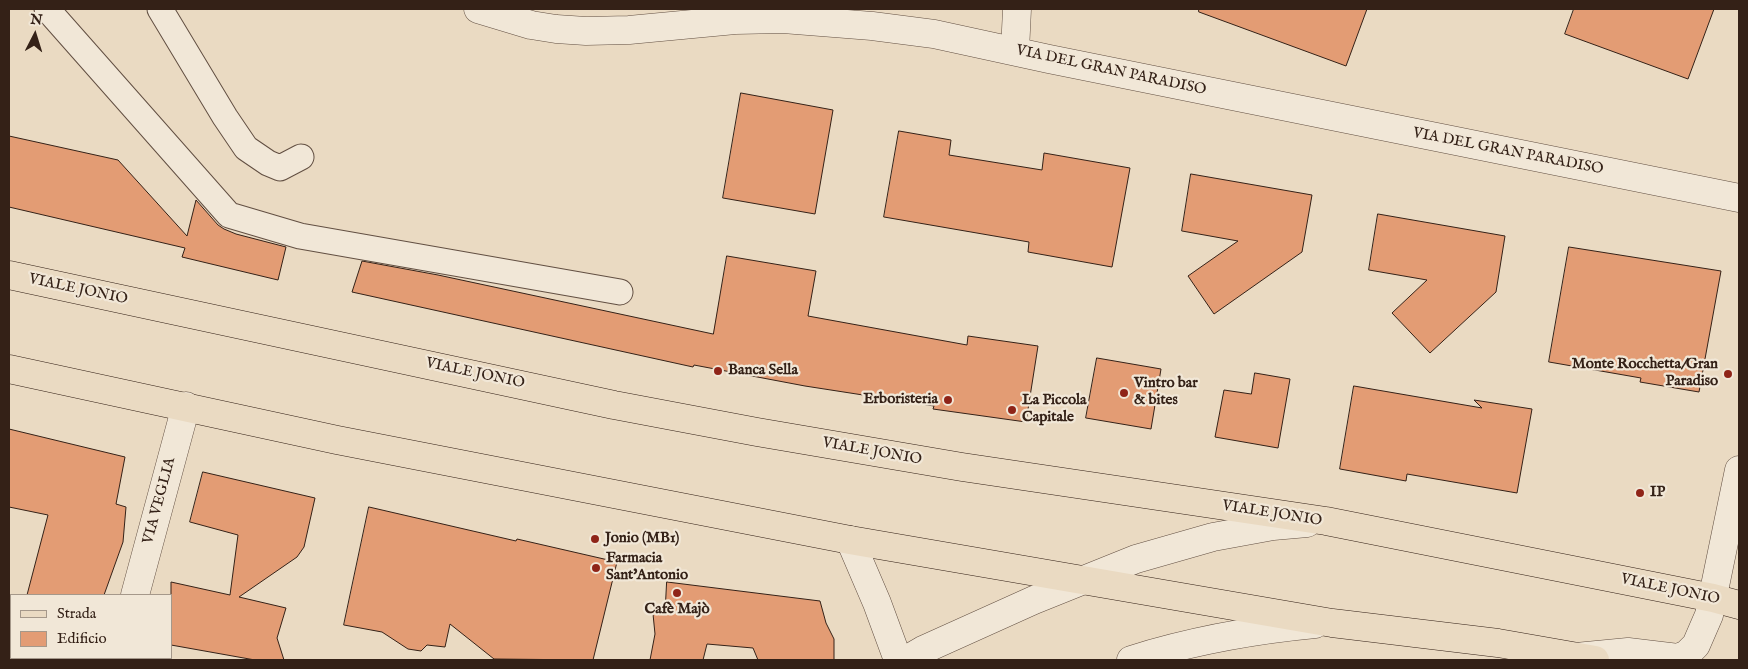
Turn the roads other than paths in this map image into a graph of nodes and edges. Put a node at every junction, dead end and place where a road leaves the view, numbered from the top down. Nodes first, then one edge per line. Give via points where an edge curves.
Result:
1 (47, 9) edge
2 (160, 9) edge
3 (478, 9) edge
4 (1017, 9) edge
5 (1015, 51) junction
6 (301, 157) dead end
7 (1739, 198) edge
8 (9, 275) edge
9 (620, 292) dead end
10 (9, 369) edge
11 (186, 406) junction
12 (1739, 470) edge
13 (1326, 521) junction
14 (850, 540) junction
15 (1082, 581) junction
16 (135, 594) edge
17 (1713, 598) junction
18 (1739, 605) edge
19 (1332, 623) junction
20 (1586, 658) edge
21 (898, 660) edge
22 (906, 660) edge
23 (1131, 660) edge

1 - 9 street via 229,215 300,236
2 - 6 street via 246,148 280,168
3 - 5 street, VIA DEL GRAN PARADISO via 531,25 586,31 735,20 837,23 934,34
4 - 5 street
5 - 7 street, VIA DEL GRAN PARADISO
8 - 13 main road, VIALE JONIO via 614,405 962,467
10 - 11 main road
11 - 14 main road via 337,440
11 - 16 street, VIA VEGLIA
12 - 17 street
13 - 15 street via 1273,526 1190,542
13 - 17 main road, VIALE JONIO
14 - 15 main road
14 - 21 street
15 - 19 main road
15 - 22 street via 942,641
17 - 18 main road, VIALE JONIO
17 - 20 street via 1704,631 1687,654 1678,658 1628,652
19 - 20 main road via 1498,643
19 - 23 street via 1268,628 1224,636

